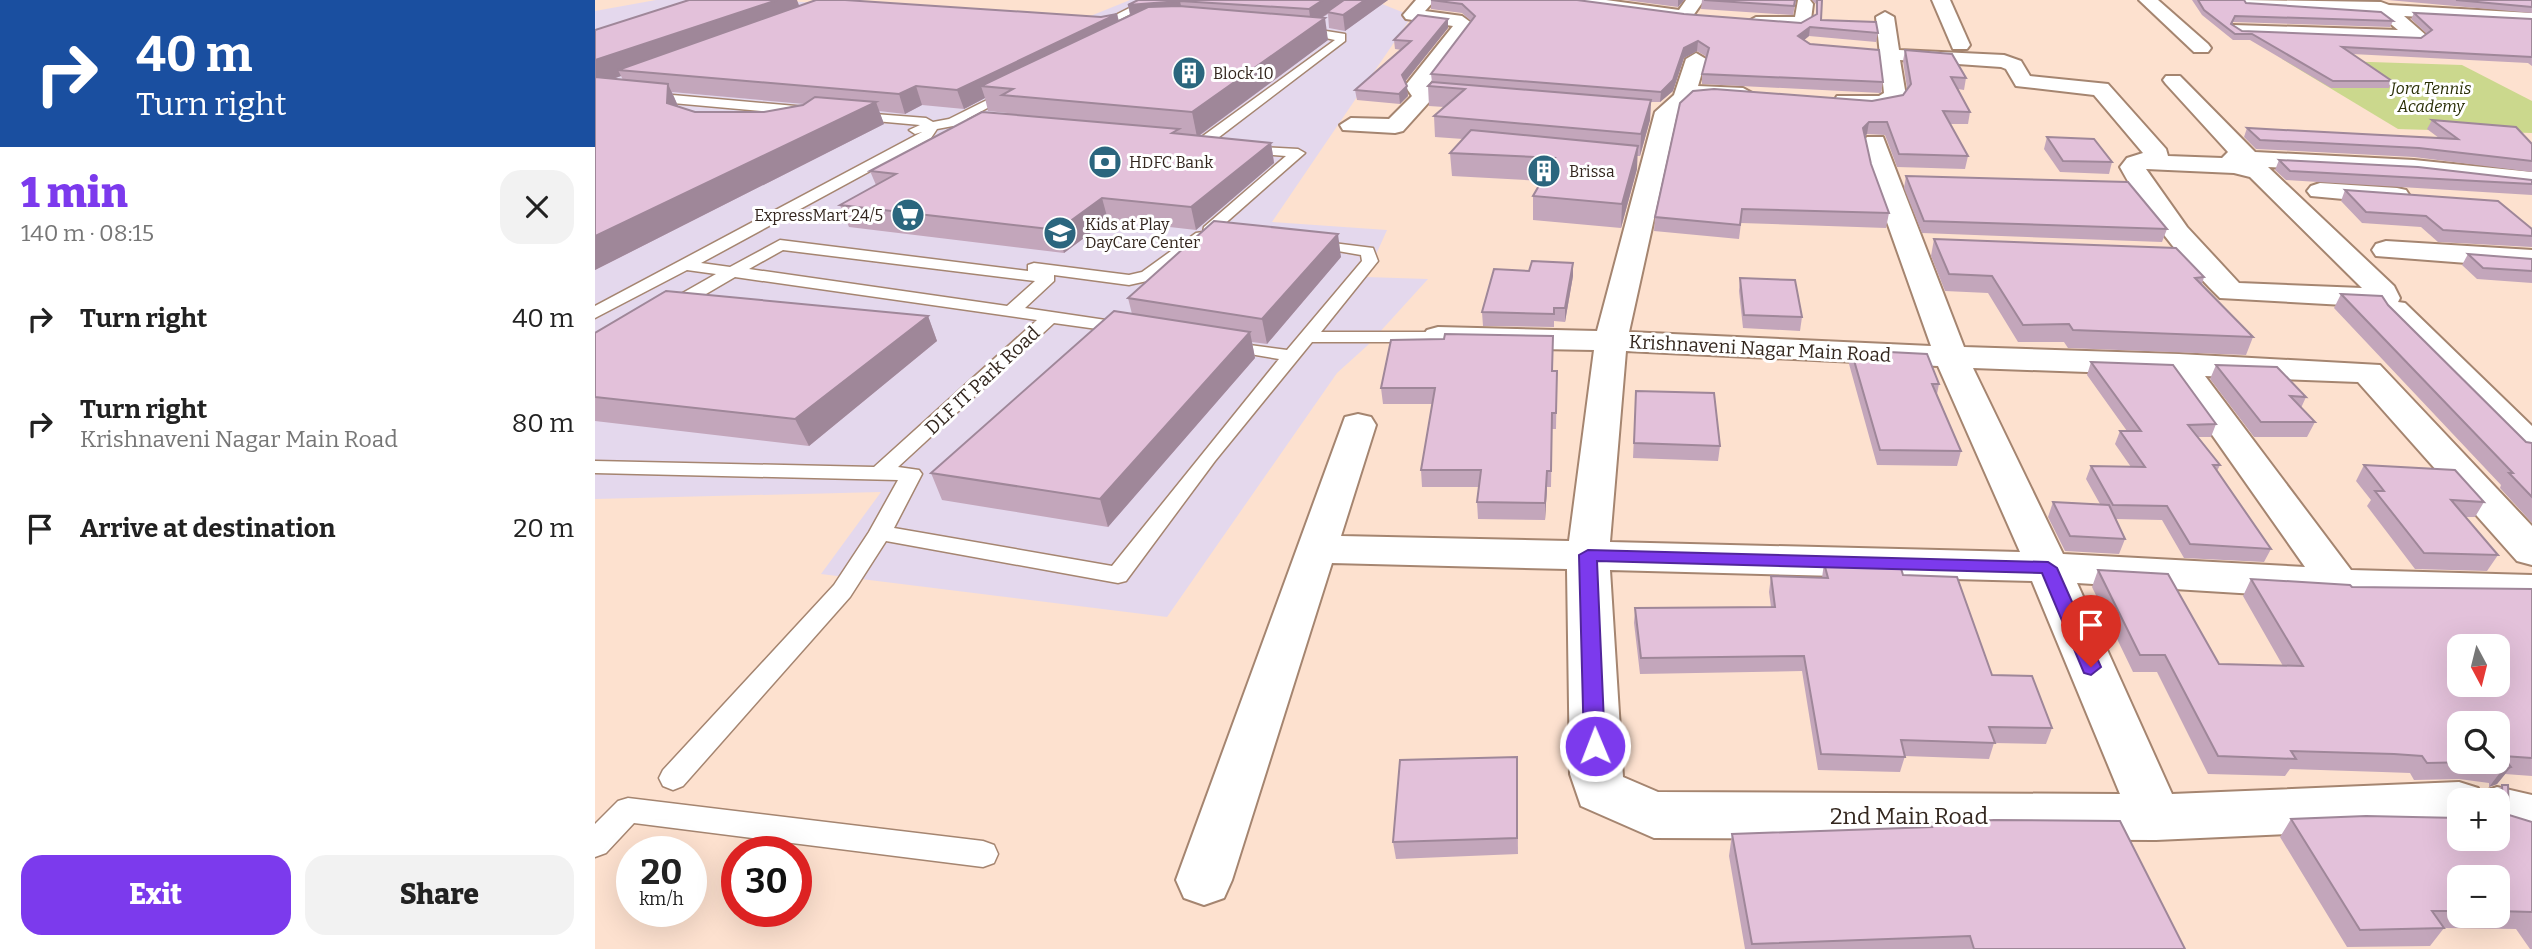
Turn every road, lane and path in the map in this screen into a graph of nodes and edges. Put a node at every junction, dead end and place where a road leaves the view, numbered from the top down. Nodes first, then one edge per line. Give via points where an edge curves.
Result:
1 (1153, 0) edge
2 (1426, 0) edge
3 (1568, 0) edge
4 (1695, 0) edge
5 (1941, 0) edge
6 (2148, 0) edge
7 (2275, 1) edge
8 (2250, 2) edge
9 (1804, 4) dead end
10 (2380, 5) edge
11 (1684, 16) junction
12 (2506, 16) junction
13 (1885, 17) dead end
14 (1711, 18) edge
15 (2532, 18) edge
16 (1738, 20) edge
17 (1089, 23) edge
18 (1103, 24) junction
19 (1127, 26) edge
20 (1288, 29) edge
21 (2240, 29) edge
22 (2532, 36) edge
23 (1961, 45) dead end
24 (2201, 48) dead end
25 (1883, 53) junction
26 (1696, 59) edge
27 (1987, 80) dead end
28 (2173, 80) dead end
29 (2023, 82) junction
30 (1027, 84) edge
31 (606, 93) edge
32 (1425, 94) junction
33 (1685, 95) junction
34 (1767, 95) edge
35 (1820, 99) edge
36 (1506, 100) edge
37 (595, 106) edge
38 (1639, 110) edge
39 (1666, 112) junction
40 (817, 116) junction
41 (844, 118) edge
42 (953, 122) junction
43 (796, 123) edge
44 (1351, 125) dead end
45 (1008, 127) edge
46 (923, 129) junction
47 (1875, 142) edge
48 (2248, 159) junction
49 (2149, 167) junction
50 (2505, 176) junction
51 (2532, 180) edge
52 (2111, 184) edge
53 (2320, 191) dead end
54 (2426, 198) edge
55 (2528, 203) edge
56 (747, 227) junction
57 (1209, 230) junction
58 (1236, 234) edge
59 (1302, 242) edge
60 (2386, 250) dead end
61 (2162, 253) edge
62 (2197, 255) junction
63 (2532, 259) edge
64 (684, 265) junction
65 (732, 272) junction
66 (595, 302) edge
67 (1013, 310) junction
68 (2394, 310) edge
69 (595, 313) edge
70 (1052, 316) junction
71 (652, 317) edge
72 (1145, 331) edge
73 (1307, 337) junction
74 (1438, 337) joint
75 (1611, 341) junction
76 (1211, 342) edge
77 (1291, 356) junction
78 (1951, 357) junction
79 (2179, 364) junction
80 (1358, 425) dead end
81 (2532, 447) edge
82 (595, 467) edge
83 (880, 473) junction
84 (880, 533) junction
85 (1316, 549) junction
86 (2532, 551) edge
87 (1588, 555) junction
88 (2048, 568) junction
89 (2339, 584) junction
90 (2532, 590) edge
91 (673, 778) dead end
92 (2447, 805) edge
93 (2510, 812) edge
94 (2156, 817) junction
95 (2532, 818) edge
96 (595, 844) edge
97 (983, 854) dead end
98 (1204, 880) dead end

1 - 18 lane
2 - 32 street via 1412,15 1464,24 1416,86
3 - 11 street
4 - 11 street
5 - 23 street
6 - 24 street
7 - 8 street
7 - 10 street
9 - 16 street via 1801,29
10 - 12 street
10 - 21 street via 2418,36
11 - 14 street
12 - 15 street
12 - 22 street
13 - 25 street
17 - 18 lane
18 - 19 lane
20 - 57 lane via 1319,28 1341,36 1194,143 1298,153
25 - 29 street via 2012,62
25 - 35 street via 1895,96 1892,100 1870,104
26 - 33 street
27 - 29 street
28 - 48 street
29 - 49 street via 2100,89
30 - 42 lane
31 - 37 lane
31 - 40 lane
31 - 40 lane via 686,111
32 - 36 street
32 - 44 street via 1395,126
33 - 34 street
33 - 39 street
38 - 39 street
39 - 75 street via 1645,163
40 - 43 lane
41 - 46 lane via 926,122
42 - 45 lane
42 - 46 lane
46 - 56 lane via 927,135
47 - 78 street via 1898,177 1925,244
48 - 49 street
48 - 50 street
49 - 52 street
49 - 62 street
49 - 62 street via 2234,166 2259,172 2385,298 2231,292
50 - 51 street
50 - 55 street
53 - 54 street
56 - 57 lane via 1129,280 1147,276
56 - 64 lane
56 - 66 lane
57 - 58 lane
59 - 73 lane via 1355,248 1371,256
60 - 63 street
61 - 62 street
64 - 65 lane, DLF IT Park Road
64 - 69 lane
65 - 67 lane, DLF IT Park Road
65 - 67 lane via 781,245 1048,278
65 - 71 lane
67 - 70 lane, DLF IT Park Road
68 - 81 street
70 - 72 lane
70 - 83 lane, DLF IT Park Road
73 - 74 lane
73 - 77 lane
74 - 75 street, Krishnaveni Nagar Main Road
75 - 78 street, Krishnaveni Nagar Main Road
75 - 87 street
76 - 77 lane
77 - 84 lane via 1118,575
78 - 79 street, Krishnaveni Nagar Main Road
78 - 88 street
79 - 86 street, Krishnaveni Nagar Main Road via 2368,372
79 - 89 street
80 - 85 street
82 - 83 lane
83 - 84 lane via 912,474
84 - 91 lane via 842,591
85 - 87 street
85 - 98 street
87 - 88 street
87 - 94 street, 2nd Main Road via 1596,774 1599,791 1621,802 1654,815
88 - 89 street
88 - 94 street
89 - 90 street
92 - 94 street, 2nd Main Road
93 - 95 street
96 - 97 lane via 628,810

